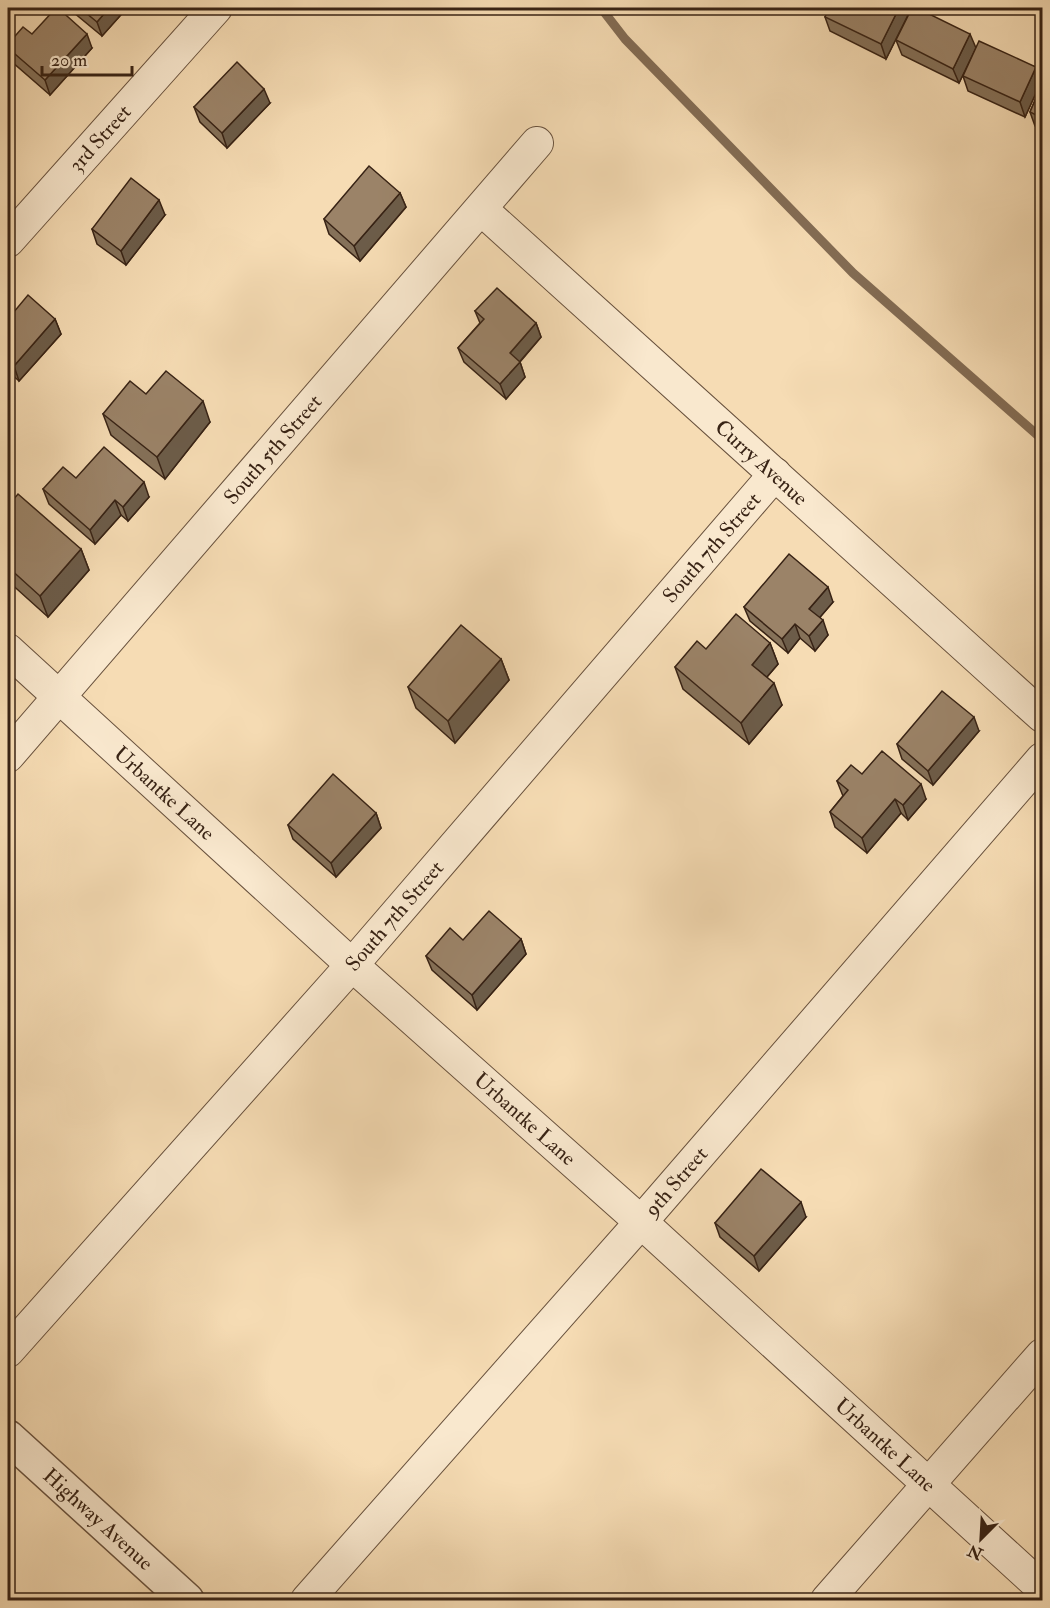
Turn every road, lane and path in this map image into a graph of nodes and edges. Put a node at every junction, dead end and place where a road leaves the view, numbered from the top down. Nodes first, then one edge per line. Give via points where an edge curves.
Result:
1 (216, 8) edge
2 (537, 143) dead end
3 (481, 209) junction
4 (8, 242) edge
5 (775, 474) junction
6 (8, 650) edge
7 (59, 696) junction
8 (1042, 716) edge
9 (8, 756) edge
10 (1042, 759) edge
11 (352, 965) junction
12 (641, 1222) junction
13 (8, 1351) edge
14 (1042, 1355) edge
15 (8, 1437) edge
16 (929, 1484) junction
17 (1042, 1588) edge
18 (186, 1600) edge
19 (308, 1600) edge
20 (827, 1600) edge

1 - 4 street, 3rd Street
2 - 3 street, South 5th Street
3 - 5 street, Curry Avenue
3 - 7 street, South 5th Street
5 - 8 street, Curry Avenue
5 - 11 street, South 7th Street
6 - 7 street, Urbantke Lane
7 - 9 street, South 5th Street
7 - 11 street, Urbantke Lane
10 - 12 street, 9th Street
11 - 12 street, Urbantke Lane
11 - 13 street, South 7th Street
12 - 16 street, Urbantke Lane
12 - 19 street, 9th Street
14 - 16 street
15 - 18 street, Highway Avenue
16 - 17 street, Urbantke Lane
16 - 20 street

